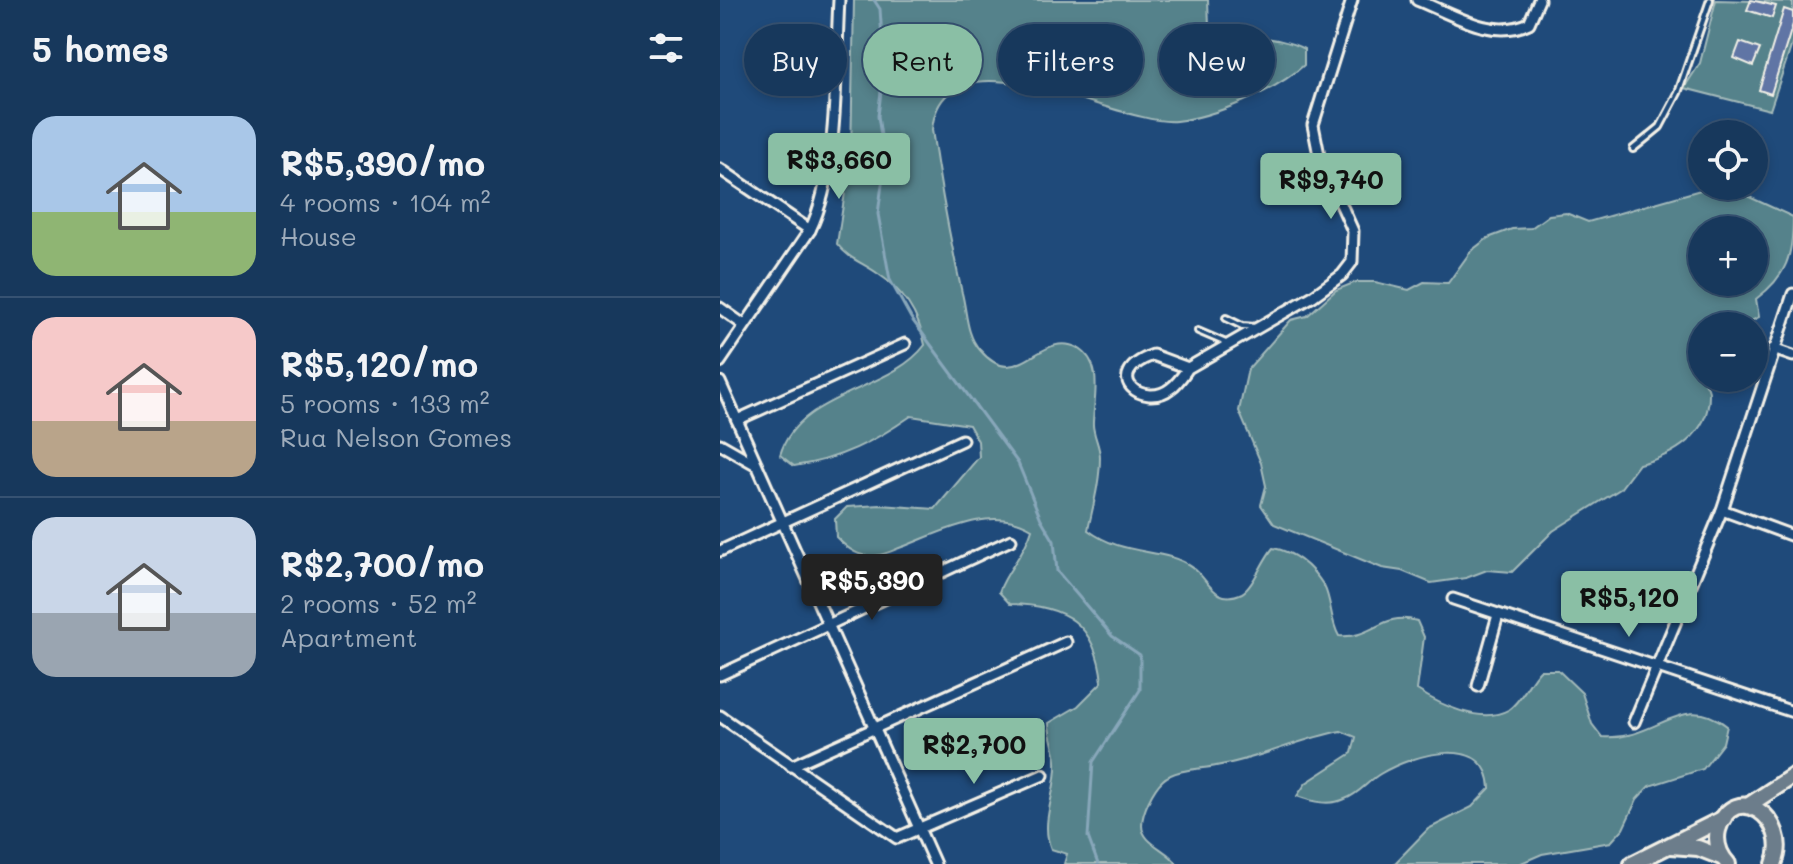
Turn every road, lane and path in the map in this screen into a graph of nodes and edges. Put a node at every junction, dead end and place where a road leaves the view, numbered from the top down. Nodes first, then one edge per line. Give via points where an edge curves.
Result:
1 (839, 0) edge
2 (1352, 0) edge
3 (1417, 0) edge
4 (1539, 0) edge
5 (1710, 0) edge
6 (1633, 149) dead end
7 (720, 169) edge
8 (810, 230) junction
9 (1793, 294) edge
10 (720, 308) edge
11 (1226, 318) dead end
12 (1238, 324) junction
13 (744, 325) junction
14 (1263, 327) junction
15 (1198, 331) dead end
16 (1236, 342) junction
17 (905, 344) dead end
18 (1773, 349) junction
19 (1793, 356) edge
20 (720, 362) edge
21 (1188, 368) junction
22 (720, 382) edge
23 (737, 420) junction
24 (962, 440) dead end
25 (720, 444) edge
26 (755, 464) junction
27 (1722, 510) junction
28 (782, 522) junction
29 (1793, 536) edge
30 (1011, 540) dead end
31 (720, 551) edge
32 (1453, 599) dead end
33 (1498, 615) junction
34 (828, 625) junction
35 (1066, 642) dead end
36 (1659, 666) junction
37 (720, 675) edge
38 (1478, 686) dead end
39 (1793, 712) edge
40 (720, 716) edge
41 (1634, 722) dead end
42 (874, 727) junction
43 (791, 766) junction
44 (1043, 775) dead end
45 (1793, 776) edge
46 (1749, 805) junction
47 (1728, 814) junction
48 (1793, 823) edge
49 (919, 829) junction
50 (1667, 846) junction
51 (1780, 855) edge
52 (1725, 860) edge
53 (935, 864) edge
54 (1632, 864) edge

1 - 8 street via 827,175 821,208
2 - 14 street via 1313,125 1319,155 1353,231 1352,262 1342,275
3 - 4 street via 1493,30 1509,31 1529,23
5 - 6 lane via 1678,93 1660,127
7 - 8 street
8 - 13 street
9 - 18 street
10 - 13 street
11 - 12 lane
12 - 14 lane
12 - 16 lane
13 - 20 street
14 - 16 street
15 - 16 lane via 1218,341
16 - 21 street
17 - 23 street
18 - 19 street
18 - 27 street
21 - 21 street via 1163,393 1148,394 1127,384 1132,367 1153,355
22 - 23 street
23 - 26 street
24 - 28 street
25 - 26 street
26 - 28 street
27 - 29 street
27 - 36 street
28 - 31 street
28 - 34 street
30 - 34 street
32 - 33 street
33 - 36 street
33 - 38 street
34 - 37 street
34 - 42 street
35 - 42 street
36 - 39 street
36 - 41 street
40 - 43 street
42 - 43 street
42 - 49 street
43 - 49 street via 897,838
44 - 49 street
45 - 46 main road
46 - 47 main road
46 - 51 main road via 1767,809 1780,822
47 - 50 main road
47 - 52 main road via 1717,833
48 - 51 main road
49 - 53 street
50 - 52 main road via 1686,846
50 - 54 main road

